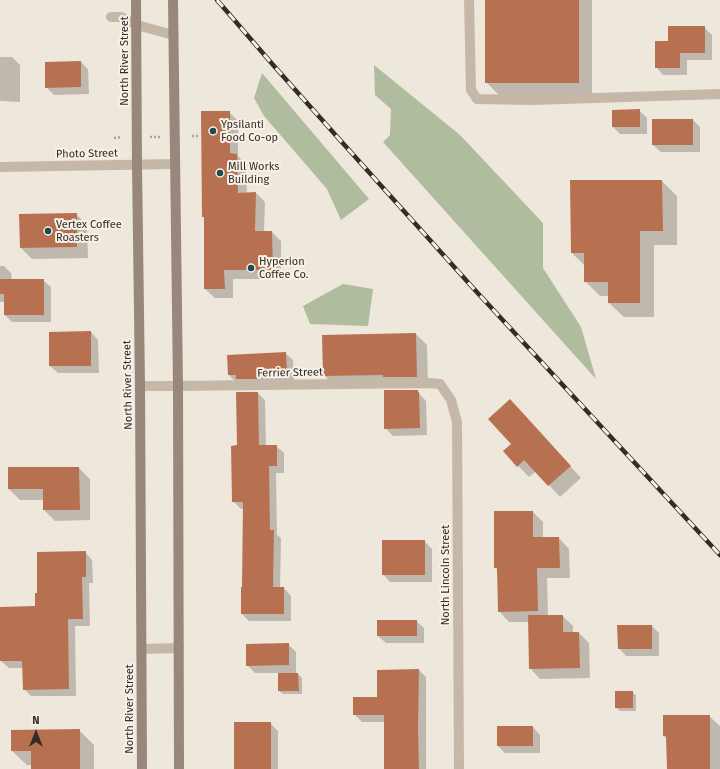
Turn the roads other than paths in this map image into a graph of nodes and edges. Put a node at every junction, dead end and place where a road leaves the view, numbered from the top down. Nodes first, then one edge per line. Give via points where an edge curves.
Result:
1 (136, 0) edge
2 (173, 0) edge
3 (469, 0) edge
4 (111, 17) dead end
5 (137, 25) junction
6 (173, 35) junction
7 (720, 94) edge
8 (175, 164) junction
9 (137, 165) junction
10 (0, 167) edge
11 (440, 384) joint
12 (140, 386) junction
13 (178, 386) junction
14 (142, 648) junction
15 (179, 648) junction
16 (142, 769) edge
17 (179, 769) edge
18 (459, 769) edge

1 - 5 street, North River Street
2 - 6 street
3 - 7 street via 471,90 477,99
4 - 5 street via 121,17
5 - 6 street
5 - 9 street, North River Street
6 - 8 street
8 - 9 street, Photo Street
8 - 13 street
9 - 10 street, Photo Street
9 - 12 street, North River Street
11 - 13 street, Ferrier Street
11 - 18 street, North Lincoln Street via 451,400 457,422
12 - 13 street, Ferrier Street
12 - 14 street, North River Street
13 - 15 street
14 - 15 street
14 - 16 street, North River Street
15 - 17 street

